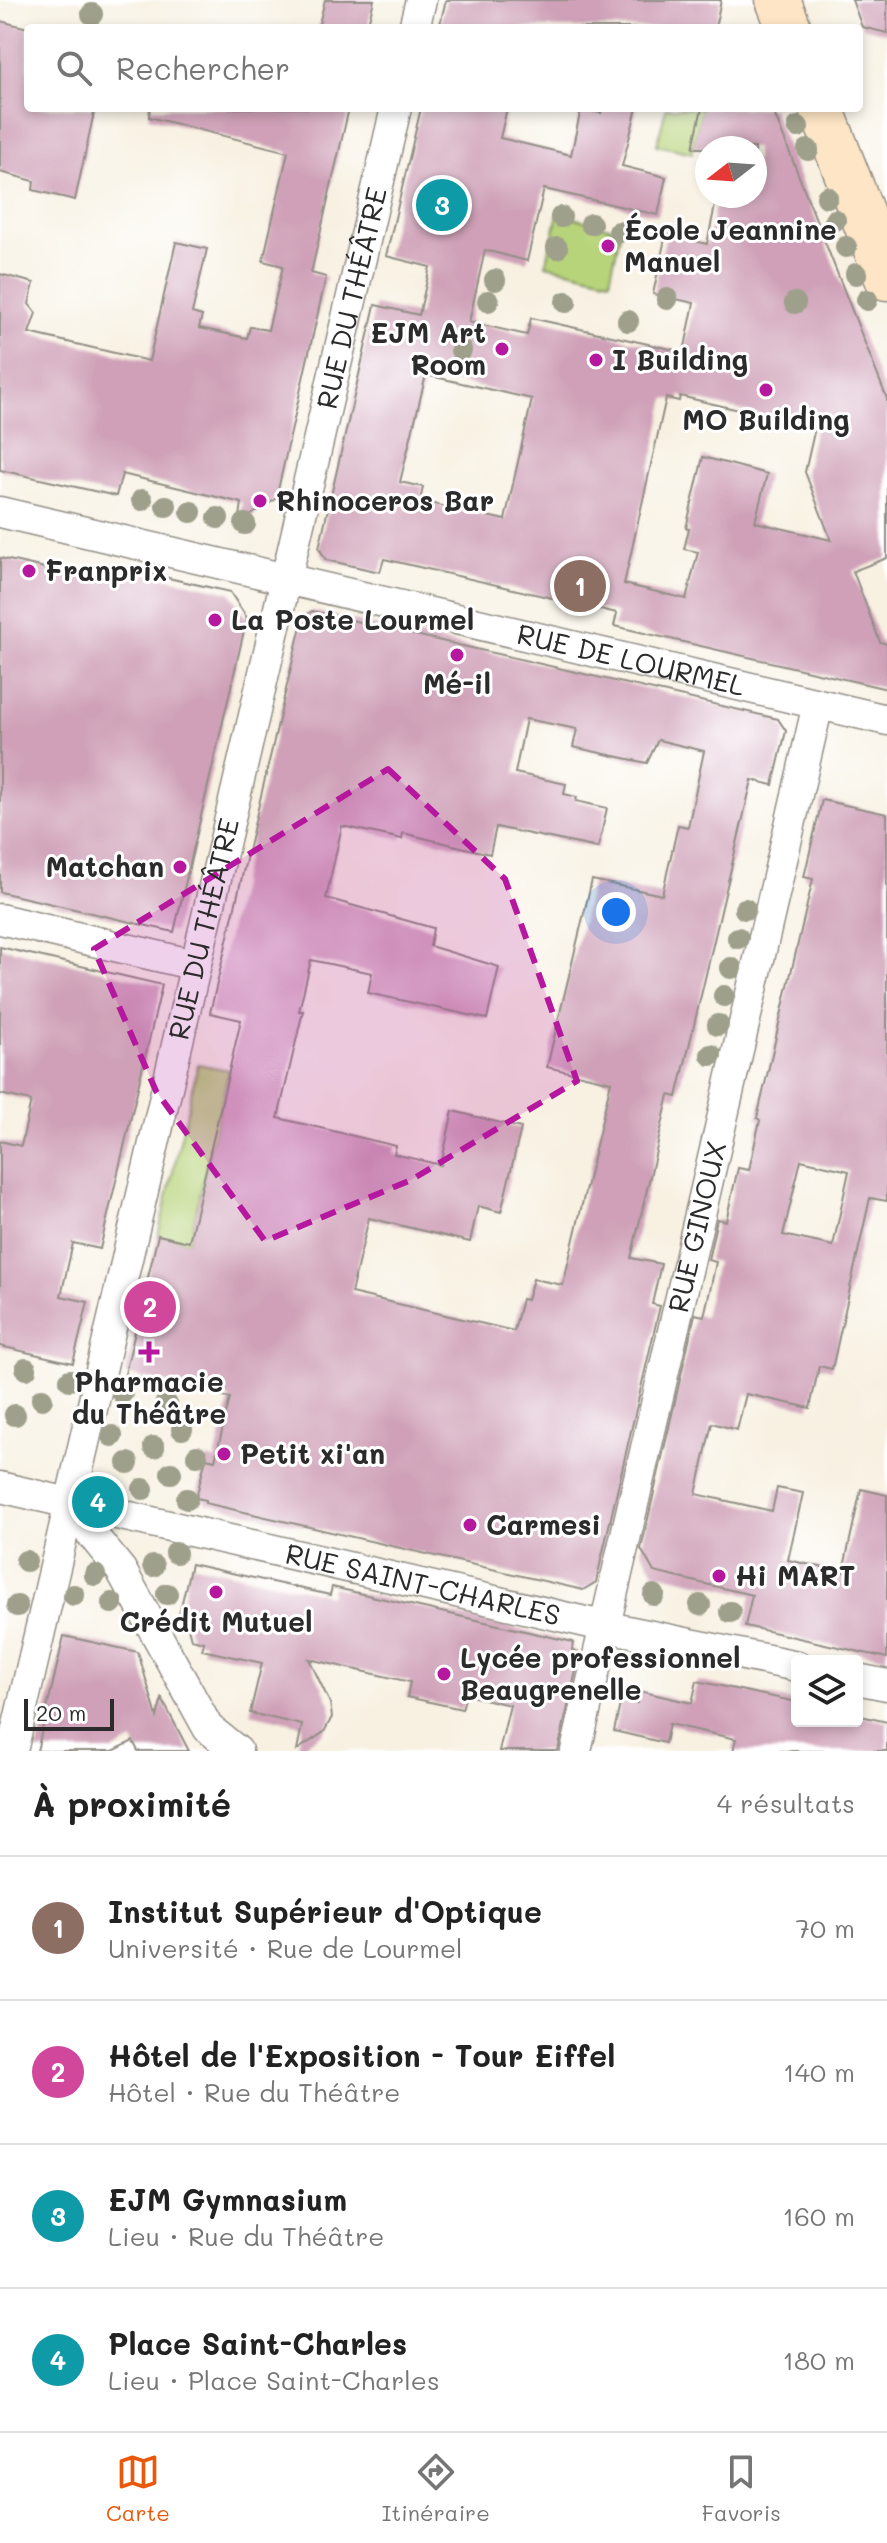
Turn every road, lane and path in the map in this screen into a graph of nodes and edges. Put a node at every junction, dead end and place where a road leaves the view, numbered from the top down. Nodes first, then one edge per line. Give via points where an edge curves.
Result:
1 (421, 0) edge
2 (778, 0) edge
3 (415, 24) edge
4 (787, 24) edge
5 (395, 112) edge
6 (823, 112) edge
7 (887, 278) edge
8 (0, 512) edge
9 (288, 579) junction
10 (818, 704) junction
11 (887, 720) edge
12 (0, 919) edge
13 (195, 965) junction
14 (0, 1487) edge
15 (67, 1504) junction
16 (603, 1626) junction
17 (791, 1665) edge
18 (863, 1680) edge
19 (887, 1685) edge
20 (12, 1751) edge
21 (237, 1751) edge
22 (576, 1751) edge

1 - 3 street
2 - 4 main road
5 - 9 street, RUE DU THÉÂTRE
6 - 7 main road
8 - 9 street, RUE DE LOURMEL
9 - 10 street, RUE DE LOURMEL
9 - 13 street, RUE DU THÉÂTRE
10 - 11 street, RUE DE LOURMEL
10 - 16 street, RUE GINOUX
12 - 13 street
13 - 15 street, RUE DU THÉÂTRE
14 - 15 street, RUE SAINT-CHARLES
15 - 16 street, RUE SAINT-CHARLES
15 - 20 street, RUE DU THÉÂTRE
15 - 21 street via 121,1570 208,1728
16 - 17 street, RUE SAINT-CHARLES
16 - 22 street, RUE GINOUX
18 - 19 street

